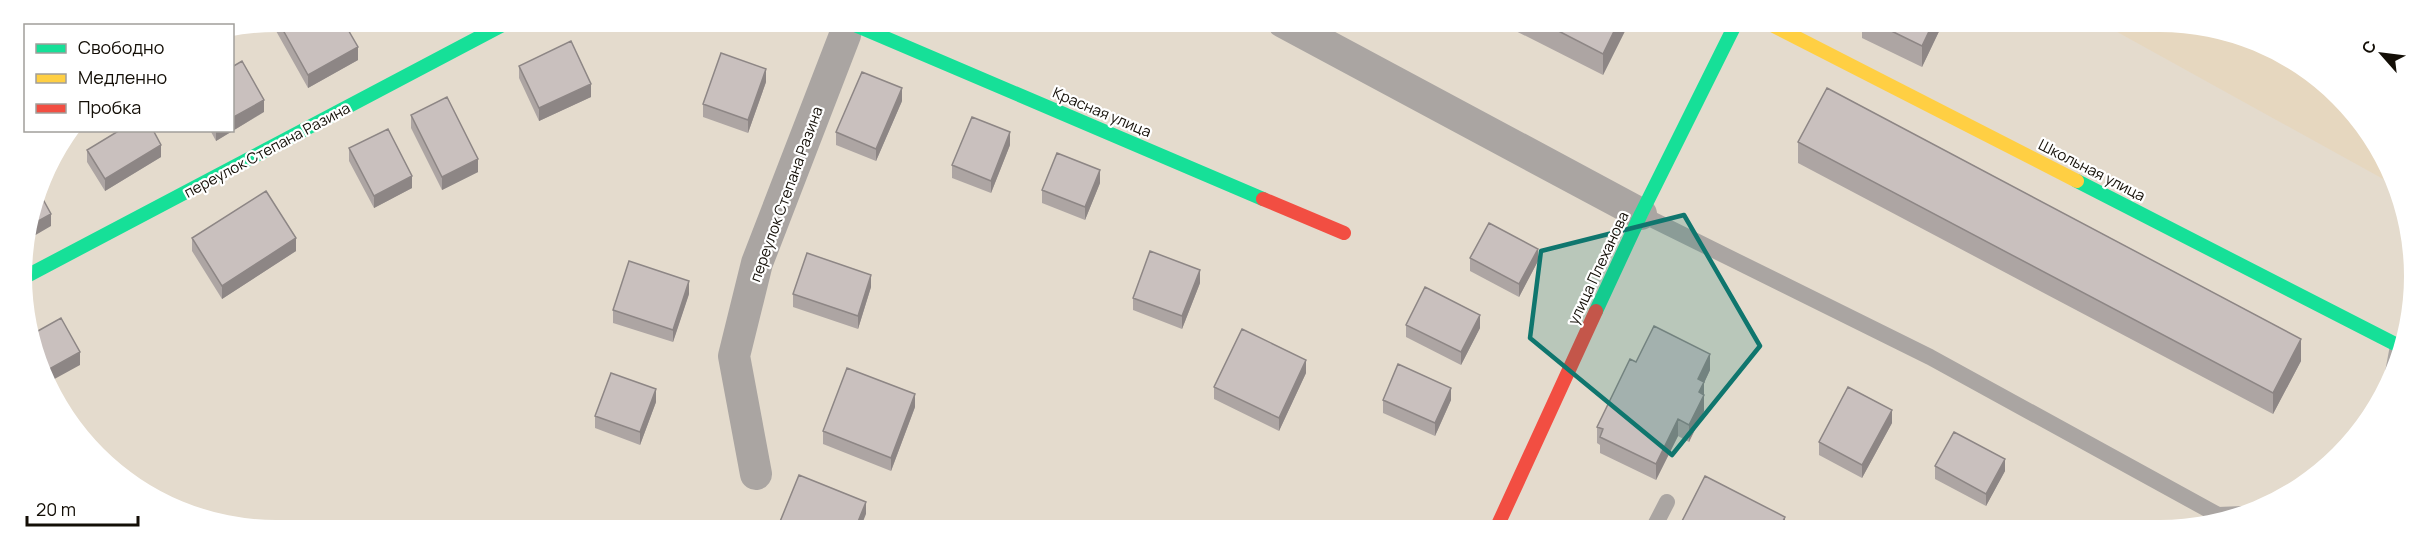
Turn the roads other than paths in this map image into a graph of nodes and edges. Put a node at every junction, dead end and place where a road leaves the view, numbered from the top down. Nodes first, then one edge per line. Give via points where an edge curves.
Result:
1 (489, 32) edge
2 (845, 32) edge
3 (871, 32) edge
4 (1302, 32) edge
5 (1732, 32) edge
6 (1786, 32) edge
7 (1641, 214) junction
8 (1344, 233) dead end
9 (32, 273) edge
10 (2395, 343) edge
11 (756, 474) dead end
12 (1667, 502) dead end
13 (2211, 515) edge
14 (1500, 520) edge
15 (1658, 520) edge

1 - 9 street, переулок Степана Разина
2 - 11 street, переулок Степана Разина via 757,263 734,356
3 - 8 street, Красная улица
4 - 7 street
5 - 7 street, улица Плеханова
6 - 10 street, Школьная улица
7 - 13 lane via 1930,357
7 - 14 street, улица Плеханова
12 - 15 lane

